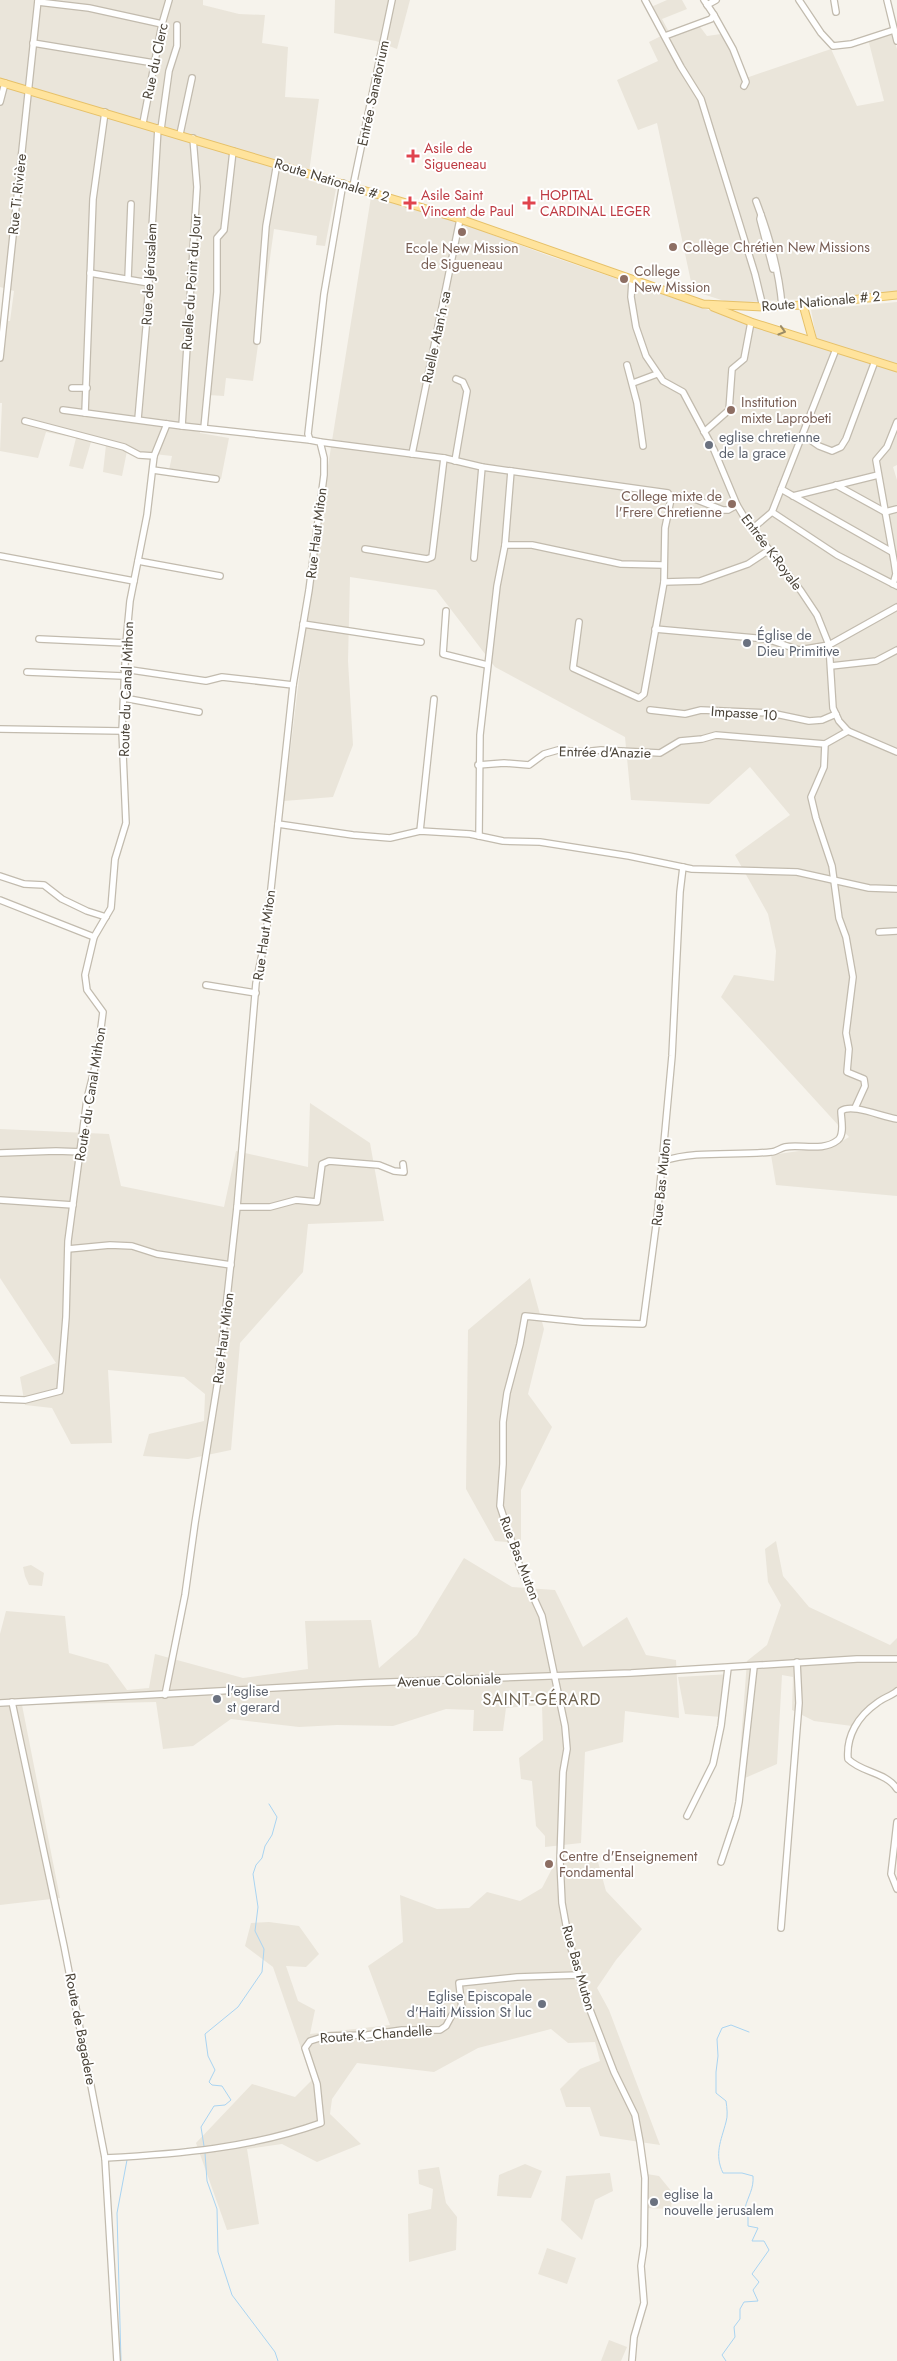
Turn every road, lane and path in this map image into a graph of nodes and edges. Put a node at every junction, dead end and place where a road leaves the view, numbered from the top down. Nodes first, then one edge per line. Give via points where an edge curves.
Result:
1 (169, 0) edge
2 (392, 0) edge
3 (645, 0) edge
4 (716, 0) edge
5 (799, 0) edge
6 (834, 0) edge
7 (887, 0) edge
8 (38, 1) edge
9 (706, 3) edge
10 (836, 12) dead end
11 (714, 15) junction
12 (162, 24) junction
13 (177, 25) dead end
14 (894, 30) junction
15 (665, 36) junction
16 (897, 41) edge
17 (33, 43) junction
18 (154, 63) junction
19 (192, 78) dead end
20 (3, 82) edge
21 (744, 86) dead end
22 (28, 89) junction
23 (0, 102) edge
24 (105, 112) junction
25 (142, 123) junction
26 (160, 128) junction
27 (180, 134) junction
28 (192, 138) junction
29 (233, 151) junction
30 (277, 163) junction
31 (343, 183) junction
32 (353, 186) junction
33 (756, 201) dead end
34 (131, 204) dead end
35 (460, 219) junction
36 (90, 272) junction
37 (128, 279) junction
38 (632, 281) junction
39 (149, 283) junction
40 (897, 295) edge
41 (703, 304) junction
42 (803, 305) junction
43 (782, 306) junction
44 (763, 307) junction
45 (751, 322) junction
46 (2, 325) edge
47 (257, 341) dead end
48 (813, 341) junction
49 (836, 349) junction
50 (0, 358) edge
51 (875, 361) junction
52 (627, 365) dead end
53 (897, 368) edge
54 (656, 374) junction
55 (456, 379) dead end
56 (632, 383) junction
57 (72, 388) dead end
58 (87, 388) junction
59 (63, 410) dead end
60 (86, 413) junction
61 (138, 419) junction
62 (24, 421) dead end
63 (897, 422) edge
64 (167, 424) junction
65 (182, 426) junction
66 (204, 428) junction
67 (704, 432) junction
68 (803, 435) junction
69 (310, 440) junction
70 (320, 442) junction
71 (643, 446) dead end
72 (412, 454) junction
73 (154, 456) junction
74 (444, 458) junction
75 (455, 461) junction
76 (482, 467) junction
77 (153, 470) junction
78 (511, 471) junction
79 (878, 475) junction
80 (216, 479) dead end
81 (836, 485) junction
82 (781, 489) junction
83 (670, 496) junction
84 (793, 496) junction
85 (737, 505) junction
86 (897, 509) edge
87 (772, 512) junction
88 (885, 512) junction
89 (752, 528) junction
90 (505, 545) junction
91 (365, 549) dead end
92 (770, 550) junction
93 (892, 552) junction
94 (0, 556) edge
95 (474, 558) dead end
96 (138, 561) junction
97 (663, 565) junction
98 (220, 576) dead end
99 (134, 581) junction
100 (664, 582) junction
101 (895, 585) edge
102 (897, 607) edge
103 (446, 611) dead end
104 (579, 622) dead end
105 (303, 624) junction
106 (656, 629) junction
107 (39, 639) dead end
108 (421, 642) dead end
109 (126, 643) junction
110 (829, 645) junction
111 (897, 650) edge
112 (487, 665) junction
113 (832, 666) junction
114 (27, 672) dead end
115 (124, 672) junction
116 (293, 685) junction
117 (124, 698) junction
118 (434, 699) dead end
119 (650, 710) dead end
120 (199, 712) dead end
121 (836, 714) junction
122 (0, 729) edge
123 (122, 730) junction
124 (848, 731) junction
125 (825, 744) junction
126 (897, 752) edge
127 (478, 765) junction
128 (278, 824) junction
129 (420, 831) junction
130 (479, 836) junction
131 (684, 867) junction
132 (0, 876) edge
133 (833, 881) junction
134 (897, 889) edge
135 (0, 900) edge
136 (106, 916) junction
137 (897, 931) edge
138 (879, 932) dead end
139 (94, 937) junction
140 (206, 985) dead end
141 (256, 993) junction
142 (855, 1108) junction
143 (897, 1119) edge
144 (81, 1152) junction
145 (0, 1153) edge
146 (663, 1161) junction
147 (403, 1164) dead end
148 (0, 1200) edge
149 (73, 1204) junction
150 (237, 1207) junction
151 (68, 1249) junction
152 (231, 1265) junction
153 (0, 1399) edge
154 (897, 1659) edge
155 (797, 1662) junction
156 (754, 1666) junction
157 (728, 1668) junction
158 (556, 1675) junction
159 (897, 1691) edge
160 (165, 1695) junction
161 (12, 1702) junction
162 (0, 1703) edge
163 (897, 1790) edge
164 (687, 1816) dead end
165 (897, 1822) edge
166 (721, 1862) dead end
167 (897, 1890) edge
168 (781, 1928) dead end
169 (579, 1975) junction
170 (106, 2158) junction
171 (117, 2361) edge
172 (632, 2361) edge

1 - 12 street, Rue du Clerc
2 - 32 street, Entrée Sanatorium
3 - 15 street
4 - 9 street
5 - 14 street via 833,46 851,44
6 - 10 street
7 - 14 street
8 - 12 street
8 - 17 street, Rue Ti Rivière
9 - 11 street
11 - 15 street
11 - 21 street via 743,69
12 - 18 street, Rue du Clerc
13 - 26 street, Rue de Jérusalem via 177,46
14 - 16 street
15 - 44 street via 701,99
17 - 18 street
17 - 22 street, Rue Ti Rivière
18 - 25 street, Rue du Clerc
19 - 27 street
20 - 22 main road, Route Nationale # 2
20 - 23 street
22 - 24 main road, Route Nationale # 2
22 - 46 street, Rue Ti Rivière
24 - 25 main road, Route Nationale # 2
24 - 36 street via 94,198
25 - 26 main road, Route Nationale # 2
26 - 27 main road, Route Nationale # 2
26 - 39 street, Rue de Jérusalem
27 - 28 main road, Route Nationale # 2
28 - 29 main road, Route Nationale # 2
28 - 65 street, Ruelle du Point du Jour via 197,187
29 - 30 main road, Route Nationale # 2
29 - 66 street via 224,230 217,238 217,292
30 - 31 main road, Route Nationale # 2
30 - 47 street via 266,226
31 - 32 main road, Route Nationale # 2
31 - 69 street via 324,294 308,434
32 - 35 main road, Route Nationale # 2
33 - 43 street
34 - 37 street
35 - 38 main road, Route Nationale # 2
35 - 72 street, Ruelle Atan'n sa
36 - 37 street
36 - 58 street
37 - 39 street
38 - 41 main road, Route Nationale # 2
38 - 54 street, Entrée K-Royale via 636,327
39 - 61 street, Rue de Jérusalem
40 - 42 main road, Route Nationale # 2
41 - 44 main road, Route Nationale # 2
41 - 45 main road
42 - 43 main road, Route Nationale # 2
42 - 48 main road
43 - 44 main road, Route Nationale # 2
45 -> 48 main road
45 - 67 street via 744,359 732,369 729,410
46 - 50 street, Rue Ti Rivière
48 - 49 main road
49 - 51 main road
49 - 68 street
51 - 53 main road
51 - 68 street via 841,447 832,450 819,446
52 - 56 street
54 - 56 street
54 - 67 street, Entrée K-Royale via 683,392
55 - 75 street via 463,382 467,391
56 - 71 street
57 - 58 street
58 - 60 street
59 - 60 street
60 - 61 street
61 - 64 street
62 - 73 street via 124,447 139,455
63 - 79 street via 887,448 876,460
64 - 65 street
64 - 73 street, Route du Canal Mithon
65 - 66 street
66 - 69 street
67 - 85 street, Entrée K-Royale
68 - 82 street
69 - 70 street
70 - 72 street
70 - 105 street, Rue Haut Miton via 324,475
72 - 74 street
73 - 77 street, Route du Canal Mithon
74 - 75 street
74 - 91 street via 432,557 427,560
75 - 76 street
76 - 78 street
76 - 95 street
77 - 80 street
77 - 96 street, Route du Canal Mithon
78 - 83 street via 664,492
78 - 90 street
79 - 81 street
79 - 88 street
81 - 84 street
81 - 88 street
82 - 84 street
82 - 87 street
83 - 85 street via 687,496 723,510
83 - 97 street
84 - 93 street
85 - 89 street, Entrée K-Royale
86 - 88 street
87 - 89 street
87 - 101 street via 838,555
88 - 93 street
89 - 92 street, Entrée K-Royale
90 - 97 street via 532,545 621,564
90 - 112 street
92 - 100 street via 748,564 700,582
92 - 110 street, Entrée K-Royale via 816,615
93 - 101 street
94 - 99 street
96 - 98 street
96 - 99 street, Route du Canal Mithon
97 - 100 street
99 - 109 street, Route du Canal Mithon
100 - 106 street
102 - 110 street
103 - 112 street via 443,654
104 - 106 street via 573,668 639,698 644,694
105 - 108 street
105 - 116 street, Rue Haut Miton
106 - 110 street via 767,639 799,650
107 - 109 street
109 - 115 street, Route du Canal Mithon
110 - 113 street, Entrée K-Royale
111 - 113 street via 876,661
112 - 127 street
113 - 121 street, Entrée K-Royale via 830,685
114 - 115 street
115 - 116 street via 206,681 222,677
115 - 117 street, Route du Canal Mithon
116 - 128 street, Rue Haut Miton
117 - 120 street
117 - 123 street, Route du Canal Mithon
118 - 129 street
119 - 121 street, Impasse 10 via 685,714 701,710 771,713 809,721
121 - 124 street, Entrée K-Royale
122 - 123 street
123 - 136 street, Route du Canal Mithon via 126,823 116,859 111,908
124 - 125 street
124 - 126 street
125 - 127 street, Entrée d'Anazie via 716,735 680,740 660,753 558,750 544,754 529,765
125 - 133 street via 824,767 811,797 832,866
127 - 130 street
128 - 129 street via 390,838
128 - 141 street, Rue Haut Miton
129 - 130 street
130 - 131 street via 567,846
131 - 133 street via 797,872
131 - 146 street, Rue Bas Muton
132 - 136 street via 24,884 44,885 62,899
133 - 134 street
133 - 142 street via 853,977 846,1032 849,1049 847,1072 864,1079 865,1086
135 - 139 street
136 - 139 street, Route du Canal Mithon
137 - 138 street
139 - 144 street, Route du Canal Mithon via 84,980 90,996 103,1012
140 - 141 street
141 - 150 street, Rue Haut Miton
142 - 143 street
142 - 146 street via 840,1111 842,1135 830,1144 784,1147 770,1152 681,1156
144 - 145 street
144 - 149 street, Route du Canal Mithon
146 - 158 street, Rue Bas Muton via 643,1324 525,1316 507,1393 502,1422 500,1506 521,1570 542,1616
147 - 150 street via 404,1172 329,1161 322,1164 317,1202 296,1200 270,1207
148 - 149 street
149 - 151 street, Route du Canal Mithon
150 - 152 street, Rue Haut Miton
151 - 152 street via 132,1246 157,1254
151 - 153 street, Route du Canal Mithon via 60,1391 25,1400
152 - 160 street, Rue Haut Miton via 186,1595
154 - 155 street, Avenue Coloniale
155 - 156 street, Avenue Coloniale
155 - 168 street via 799,1703
156 - 157 street, Avenue Coloniale
156 - 166 street via 739,1802
157 - 158 street, Avenue Coloniale
157 - 164 street via 713,1764
158 - 160 street, Avenue Coloniale
158 - 169 street, Rue Bas Muton via 567,1749 562,1816 562,1903
159 - 163 street via 876,1703 864,1715 852,1729 847,1747 848,1759 856,1767 887,1779
160 - 161 street, Avenue Coloniale
161 - 162 street, Avenue Coloniale
161 - 170 street, Route de Bagadere
165 - 167 street via 891,1874
169 - 170 street, Route K_Chandelle via 460,1983 462,2008 440,2030 315,2038 305,2048 317,2084 321,2123 286,2135 203,2151
169 - 172 street, Rue Bas Muton via 614,2072 635,2115 645,2178 641,2266 644,2302 634,2338
170 - 171 street, Route de Bagadere

